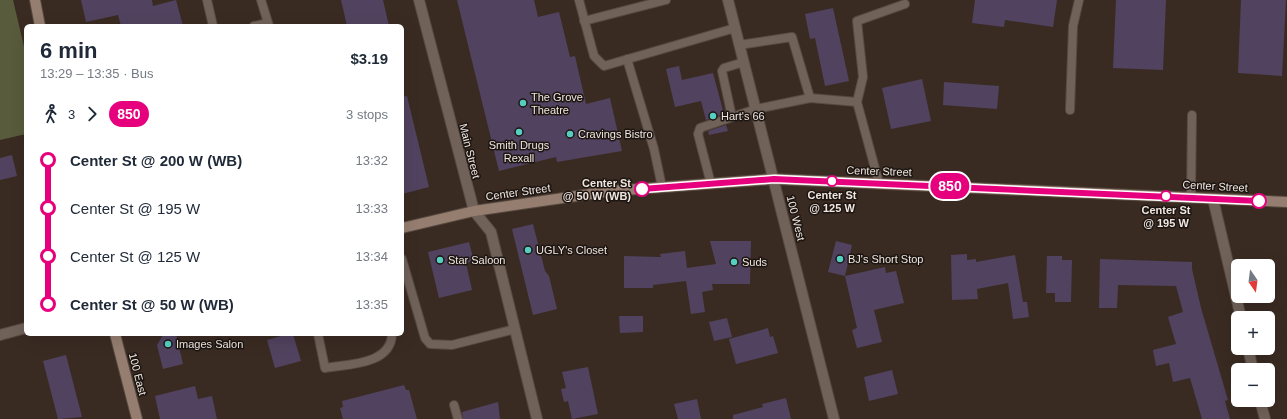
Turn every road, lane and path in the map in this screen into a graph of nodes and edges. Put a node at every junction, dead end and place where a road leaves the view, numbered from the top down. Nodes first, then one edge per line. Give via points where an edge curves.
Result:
1 (35, 0) edge
2 (207, 0) edge
3 (261, 0) edge
4 (419, 0) edge
5 (579, 0) edge
6 (666, 0) edge
7 (728, 0) edge
8 (1079, 0) edge
9 (905, 4) dead end
10 (584, 21) junction
11 (40, 24) edge
12 (213, 24) edge
13 (269, 24) edge
14 (735, 28) junction
15 (740, 45) junction
16 (627, 59) junction
17 (744, 62) junction
18 (810, 98) junction
19 (857, 102) junction
20 (756, 109) junction
21 (1070, 110) dead end
22 (1192, 115) dead end
23 (732, 117) junction
24 (774, 179) junction
25 (879, 183) junction
26 (711, 184) junction
27 (662, 187) junction
28 (1191, 197) junction
29 (1213, 199) junction
30 (1287, 202) edge
31 (474, 211) junction
32 (404, 228) edge
33 (404, 266) edge
34 (1239, 311) edge
35 (24, 329) edge
36 (515, 329) junction
37 (0, 335) edge
38 (116, 336) edge
39 (318, 336) edge
40 (392, 336) edge
41 (454, 405) dead end
42 (1262, 407) edge
43 (137, 419) edge
44 (458, 419) edge
45 (537, 419) edge
46 (834, 419) edge
47 (1265, 419) edge

1 - 11 main road
2 - 12 lane
3 - 13 lane
4 - 31 street, Main Street
5 - 10 lane
6 - 10 lane
7 - 14 street, 100 West
8 - 21 lane via 1073,26
9 - 19 lane via 857,21 863,77
10 - 16 lane via 594,56 604,66
14 - 15 street, 100 West
14 - 16 lane
15 - 17 street, 100 West
15 - 18 lane via 792,37
16 - 27 lane via 654,149
17 - 20 street, 100 West
17 - 23 lane via 724,68 722,71
18 - 19 lane
18 - 20 lane
19 - 25 lane
20 - 23 lane
20 - 24 street, 100 West
22 - 28 lane
23 - 26 lane via 698,130
24 - 25 main road, Center Street
24 - 26 main road, Center Street
24 - 46 street, 100 West
25 - 28 main road, Center Street
26 - 27 main road, Center Street
27 - 31 main road, Center Street via 611,191
28 - 29 main road, Center Street
29 - 30 main road, Center Street
29 - 34 street
31 - 32 main road, Center Street
31 - 36 street, Main Street via 491,232
33 - 36 lane via 425,338 430,344 452,345
35 - 37 street
36 - 45 street, Main Street
38 - 43 main road, 100 East
39 - 40 lane via 325,368 374,359 387,350 392,342
41 - 44 lane
42 - 47 street

